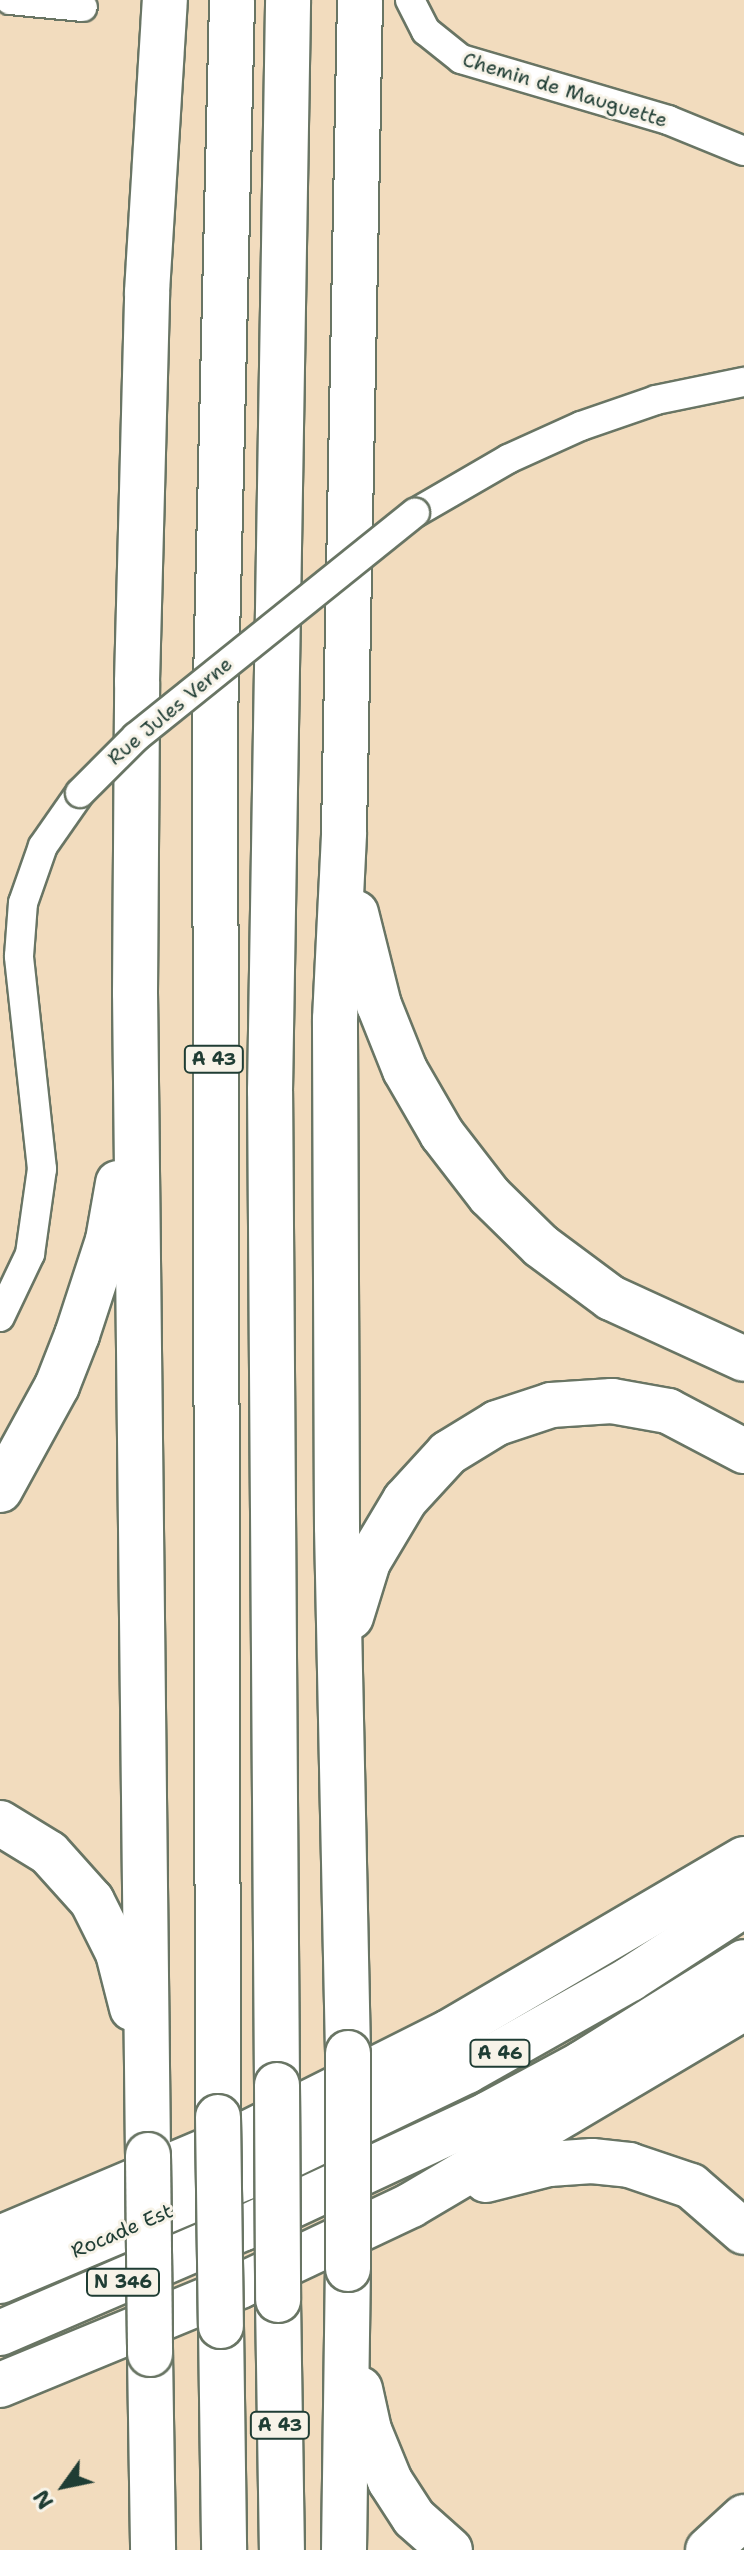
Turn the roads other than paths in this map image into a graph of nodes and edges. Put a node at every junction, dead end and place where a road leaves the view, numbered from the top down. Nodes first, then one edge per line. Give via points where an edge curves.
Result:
1 (10, 0) edge
2 (165, 0) edge
3 (232, 0) edge
4 (288, 0) edge
5 (360, 0) edge
6 (410, 0) edge
7 (83, 7) dead end
8 (744, 151) edge
9 (744, 382) edge
10 (344, 832) junction
11 (135, 993) junction
12 (0, 1317) edge
13 (744, 1359) edge
14 (744, 1451) edge
15 (0, 1490) edge
16 (343, 1670) junction
17 (0, 1823) edge
18 (744, 1833) edge
19 (744, 1859) edge
20 (744, 1905) edge
21 (639, 1923) junction
22 (744, 1962) edge
23 (744, 2008) edge
24 (148, 2100) junction
25 (244, 2178) joint
26 (411, 2205) junction
27 (48, 2215) junction
28 (0, 2227) edge
29 (244, 2228) joint
30 (744, 2232) edge
31 (0, 2238) edge
32 (0, 2281) edge
33 (349, 2316) junction
34 (0, 2333) edge
35 (0, 2385) edge
36 (744, 2517) edge
37 (153, 2550) edge
38 (224, 2550) edge
39 (282, 2550) edge
40 (344, 2550) edge
41 (450, 2550) edge
42 (708, 2550) edge

1 - 7 street
2 - 11 highway via 146,308
3 - 38 highway, A 43, bridge via 215,723
4 - 39 highway, A 43, bridge via 270,1091
5 - 10 highway
6 - 8 street, Chemin de Mauguette via 426,31 461,59 668,120
9 - 12 street, Rue Jules Verne, bridge via 656,400 581,426 508,459 415,513 136,737 80,793 43,846 23,903 19,956 40,1124 42,1185 30,1254
10 - 13 highway via 361,944 379,1005 422,1102 464,1164 513,1220 574,1272 645,1316
10 - 16 highway via 335,1019 337,1527
11 - 15 highway via 108,1240 57,1386
11 - 24 highway
14 - 16 highway via 668,1411 612,1401 551,1405 483,1430 433,1466 383,1532 356,1593
16 - 33 highway, bridge
17 - 24 highway via 64,1867 102,1916 126,1981
18 - 21 highway
19 - 21 highway
20 - 25 highway, A 46 via 630,1979 467,2071
21 - 27 highway via 449,2032 244,2135
22 - 29 highway, A 46 via 568,2071 394,2161
23 - 26 highway
24 - 37 highway, bridge
25 - 32 highway, Rocade Est / N 346
26 - 30 highway via 529,2168 612,2162 691,2186
26 - 35 highway via 240,2286
27 - 28 highway
27 - 31 highway
29 - 34 highway, N 346
33 - 40 highway
33 - 41 highway via 362,2403 377,2452 414,2518
36 - 42 highway

